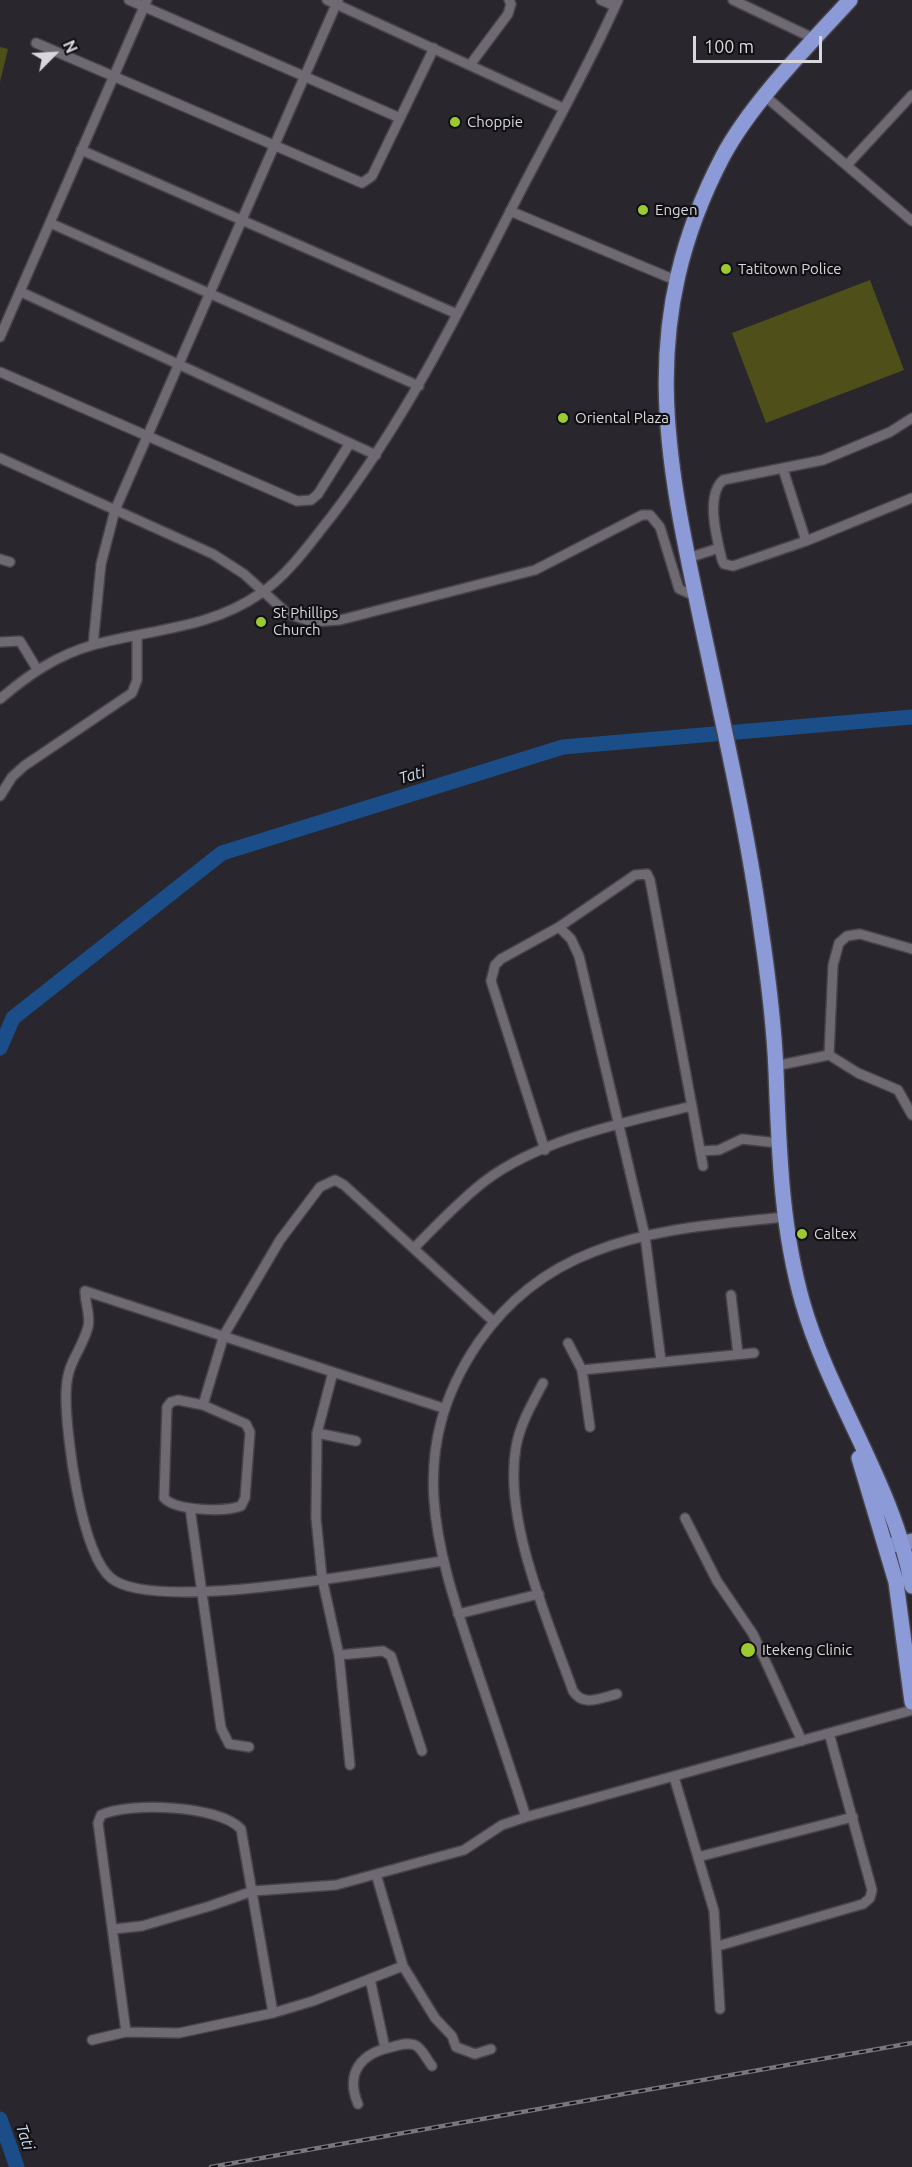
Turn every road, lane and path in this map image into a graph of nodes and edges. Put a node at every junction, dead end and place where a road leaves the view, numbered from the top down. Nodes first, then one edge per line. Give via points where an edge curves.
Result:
1 (129, 0) edge
2 (327, 0) edge
3 (509, 0) edge
4 (601, 0) edge
5 (733, 0) edge
6 (850, 0) edge
7 (337, 2) edge
8 (145, 3) edge
9 (616, 3) edge
10 (815, 39) junction
11 (36, 43) dead end
12 (434, 48) junction
13 (470, 65) junction
14 (114, 76) junction
15 (306, 76) junction
16 (912, 95) edge
17 (766, 97) junction
18 (563, 108) junction
19 (400, 118) junction
20 (274, 146) junction
21 (81, 150) junction
22 (848, 164) junction
23 (510, 212) junction
24 (241, 219) junction
25 (912, 221) edge
26 (50, 223) junction
27 (675, 280) junction
28 (21, 292) junction
29 (210, 292) junction
30 (457, 314) junction
31 (0, 337) edge
32 (177, 365) junction
33 (0, 372) edge
34 (419, 386) junction
35 (912, 418) edge
36 (147, 436) junction
37 (350, 443) junction
38 (376, 455) junction
39 (0, 458) edge
40 (783, 469) junction
41 (912, 498) edge
42 (116, 510) junction
43 (806, 541) junction
44 (719, 548) junction
45 (688, 558) junction
46 (0, 559) edge
47 (10, 562) dead end
48 (263, 592) junction
49 (695, 596) junction
50 (137, 637) junction
51 (0, 642) edge
52 (93, 645) junction
53 (38, 669) junction
54 (0, 699) edge
55 (0, 796) edge
56 (559, 927) junction
57 (912, 949) edge
58 (829, 1055) junction
59 (776, 1066) junction
60 (692, 1106) junction
61 (912, 1115) edge
62 (619, 1124) junction
63 (778, 1143) junction
64 (545, 1150) junction
65 (700, 1150) junction
66 (703, 1166) dead end
67 (784, 1217) junction
68 (645, 1236) junction
69 (414, 1248) junction
70 (731, 1295) dead end
71 (493, 1321) junction
72 (224, 1335) junction
73 (568, 1343) dead end
74 (754, 1353) dead end
75 (738, 1354) junction
76 (661, 1360) junction
77 (582, 1370) junction
78 (333, 1372) junction
79 (543, 1383) dead end
80 (203, 1405) junction
81 (443, 1408) junction
82 (590, 1427) dead end
83 (317, 1433) junction
84 (357, 1441) dead end
85 (190, 1508) junction
86 (685, 1518) dead end
87 (902, 1551) edge
88 (443, 1561) junction
89 (322, 1578) junction
90 (912, 1586) edge
91 (202, 1594) junction
92 (539, 1594) junction
93 (458, 1614) junction
94 (339, 1655) junction
95 (617, 1694) dead end
96 (912, 1702) edge
97 (912, 1710) edge
98 (829, 1733) junction
99 (802, 1741) junction
100 (249, 1747) dead end
101 (422, 1751) dead end
102 (350, 1765) dead end
103 (674, 1777) junction
104 (526, 1816) junction
105 (853, 1817) junction
106 (698, 1857) junction
107 (376, 1874) junction
108 (253, 1891) junction
109 (114, 1929) junction
110 (718, 1946) junction
111 (403, 1966) junction
112 (370, 1980) junction
113 (720, 2009) dead end
114 (273, 2013) junction
115 (126, 2032) junction
116 (92, 2040) dead end
117 (385, 2048) junction
118 (491, 2049) dead end
119 (432, 2067) dead end
120 (358, 2104) dead end

1 - 8 street
2 - 7 street
3 - 13 street via 508,14
4 - 9 street
5 - 10 street
6 - 10 highway
7 - 12 street
7 - 15 street
8 - 14 street
8 - 15 street
9 - 18 street
10 - 17 highway
11 - 14 street
12 - 13 street
12 - 19 street
13 - 18 street
14 - 20 street
14 - 21 street
15 - 19 street
15 - 20 street
16 - 22 street
17 - 22 street
17 - 27 highway via 724,154 688,236
18 - 23 street
19 - 20 street via 372,176 362,183
20 - 24 street
21 - 24 street
21 - 26 street
22 - 25 street
23 - 27 street
23 - 30 street
24 - 29 street
24 - 30 street
26 - 28 street
26 - 29 street
27 - 45 highway via 666,347 665,407
28 - 31 street
28 - 32 street
29 - 32 street
29 - 34 street
30 - 34 street
32 - 36 street
32 - 37 street
33 - 36 street
34 - 38 street
35 - 40 street via 843,453
36 - 37 street via 304,502 318,494
36 - 42 street
37 - 38 street
38 - 48 street via 310,543
39 - 42 street
40 - 43 street
40 - 44 street via 730,477 718,484 715,508
41 - 43 street
42 - 48 street via 224,560
42 - 52 street via 101,564
43 - 44 street via 733,566 724,564
44 - 45 street
45 - 49 highway
46 - 47 street
48 - 49 street via 299,620 340,620 535,570 642,515 650,515 660,527 679,589
48 - 50 street via 197,624
49 - 59 highway via 761,927
50 - 52 street
50 - 55 street via 132,693 24,766
51 - 53 street via 20,641
52 - 53 street
53 - 54 street
56 - 60 street via 635,875 647,874
56 - 62 street via 571,939 579,956
56 - 64 street via 501,959 491,981
57 - 58 street via 860,934 847,936 839,943 832,965
58 - 59 street
58 - 61 street via 898,1090
59 - 63 highway
60 - 62 street
60 - 65 street
62 - 64 street
62 - 68 street
63 - 65 street via 742,1139 718,1150
63 - 67 highway
64 - 69 street via 485,1181
65 - 66 street
67 - 68 street
67 - 87 highway via 803,1305 821,1359 874,1471
68 - 71 street via 593,1252 553,1271
68 - 76 street
69 - 71 street
69 - 72 street via 344,1185 335,1180 326,1183 280,1240
70 - 75 street
71 - 81 street
72 - 78 street
72 - 80 street
72 - 91 street via 85,1292 88,1326 67,1379 71,1450 83,1519 98,1562 124,1587
73 - 77 street
74 - 75 street
75 - 76 street
76 - 77 street
77 - 82 street
78 - 81 street
78 - 83 street
79 - 92 street via 519,1431 513,1474 521,1531
80 - 85 street via 178,1400 167,1407 164,1497 169,1504
80 - 85 street via 246,1424 250,1432 245,1498 241,1506 234,1508
81 - 88 street via 436,1440 433,1498
83 - 84 street
83 - 89 street via 316,1518
85 - 91 street
86 - 99 street via 717,1581 753,1634
87 - 90 highway
87 - 96 highway
88 - 89 street
88 - 93 street
89 - 91 street
89 - 94 street
91 - 100 street via 224,1738 229,1744
92 - 93 street
92 - 95 street via 578,1699
93 - 104 street
94 - 101 street via 383,1651 392,1656
94 - 102 street
97 - 98 street
98 - 99 street
98 - 105 street
99 - 103 street
103 - 104 street
103 - 106 street
104 - 107 street via 502,1825 464,1850
105 - 106 street
105 - 110 street via 873,1890 870,1898 863,1904
106 - 110 street via 714,1911
107 - 108 street via 336,1885
107 - 111 street
108 - 109 street via 142,1926
108 - 109 street via 243,1834 237,1824 170,1808 111,1810 101,1815 98,1822
108 - 114 street
109 - 115 street
110 - 113 street
111 - 112 street
111 - 118 street via 456,2047 475,2054
112 - 114 street
112 - 117 street
114 - 115 street via 179,2033
115 - 116 street
117 - 119 street via 414,2044
117 - 120 street via 362,2059 355,2072 353,2092

